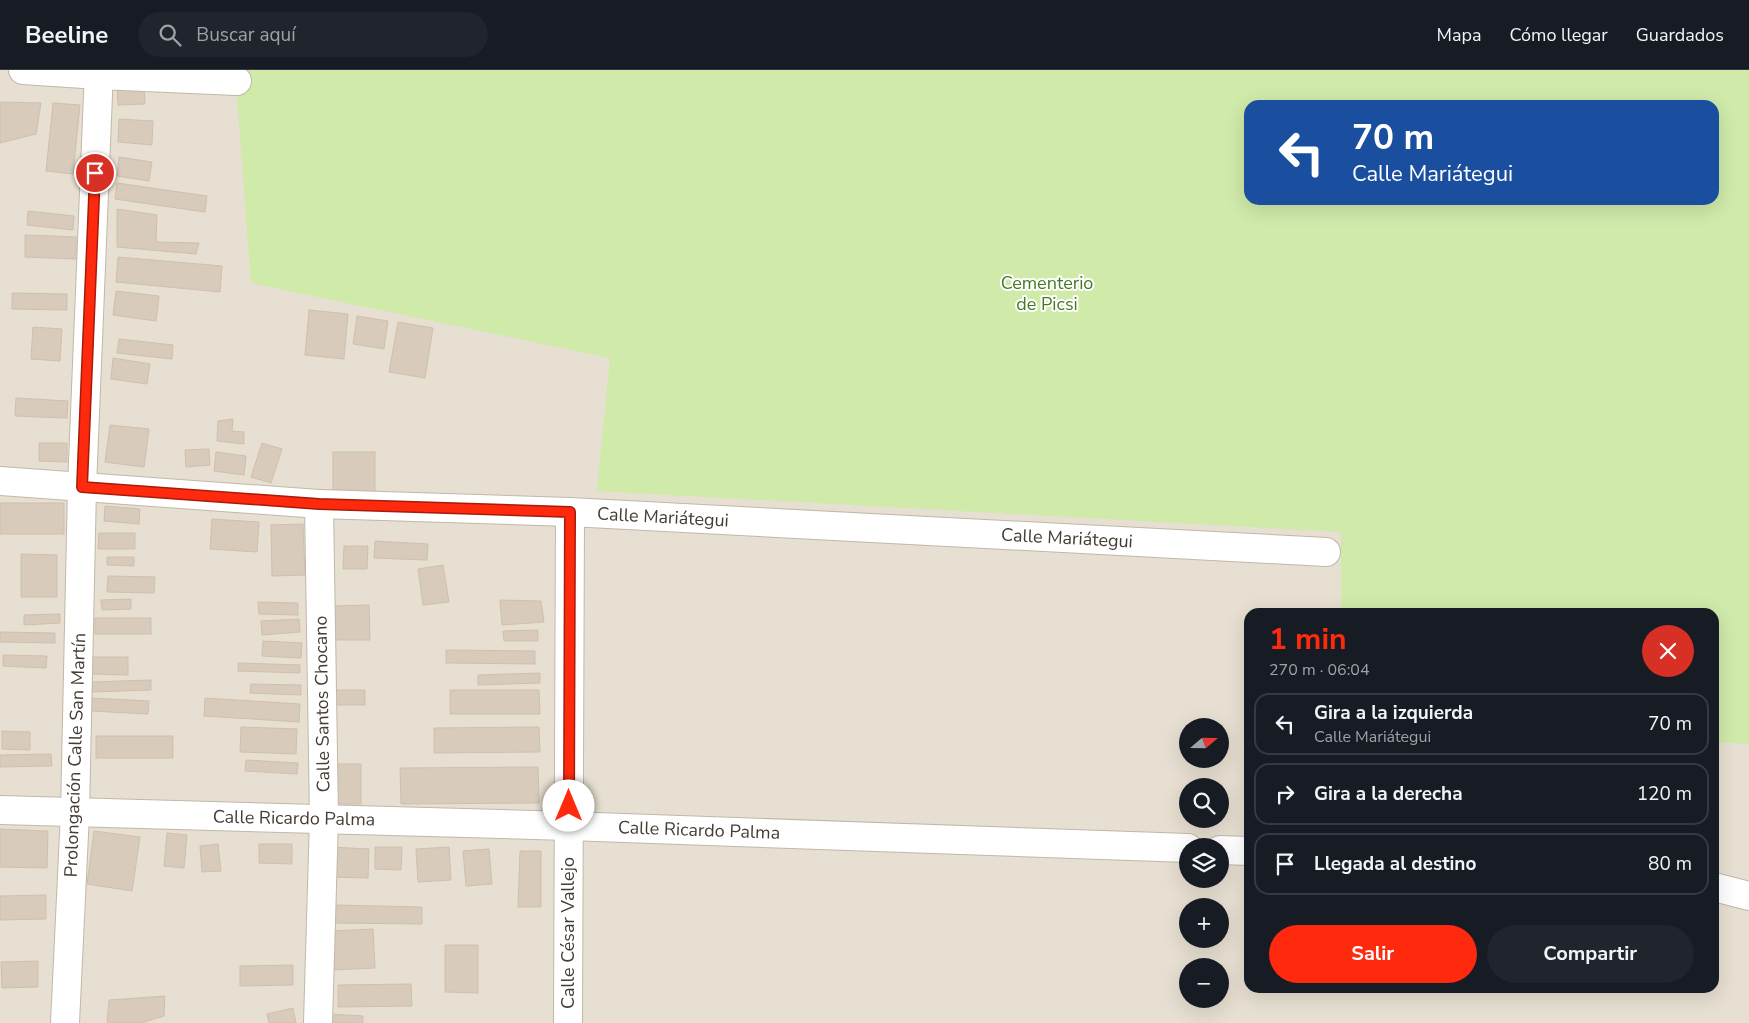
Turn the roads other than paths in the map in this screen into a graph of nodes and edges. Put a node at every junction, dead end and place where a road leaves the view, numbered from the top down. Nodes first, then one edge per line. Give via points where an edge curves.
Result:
1 (23, 70) edge
2 (99, 73) edge
3 (237, 81) dead end
4 (0, 480) edge
5 (82, 487) junction
6 (319, 504) junction
7 (570, 512) junction
8 (1326, 552) dead end
9 (0, 810) edge
10 (75, 813) junction
11 (324, 818) junction
12 (568, 826) junction
13 (1179, 848) edge
14 (1229, 850) edge
15 (1244, 850) edge
16 (1719, 888) edge
17 (1749, 896) edge
18 (65, 1023) edge
19 (318, 1023) edge
20 (568, 1023) edge

1 - 2 street
2 - 3 street
2 - 5 street, Prolongación Calle San Martín
4 - 5 street, Calle Mariátegui
5 - 6 street, Calle Mariátegui
5 - 10 street, Prolongación Calle San Martín
6 - 7 street, Calle Mariátegui
6 - 11 street, Calle Santos Chocano
7 - 8 street, Calle Mariátegui
7 - 12 street, Calle César Vallejo
9 - 10 street, Calle Ricardo Palma
10 - 11 street, Calle Ricardo Palma
10 - 18 street, Prolongación Calle San Martín
11 - 12 street, Calle Ricardo Palma
11 - 19 street, Calle Santos Chocano
12 - 13 street, Calle Ricardo Palma
12 - 20 street, Calle César Vallejo
14 - 15 street
16 - 17 street

